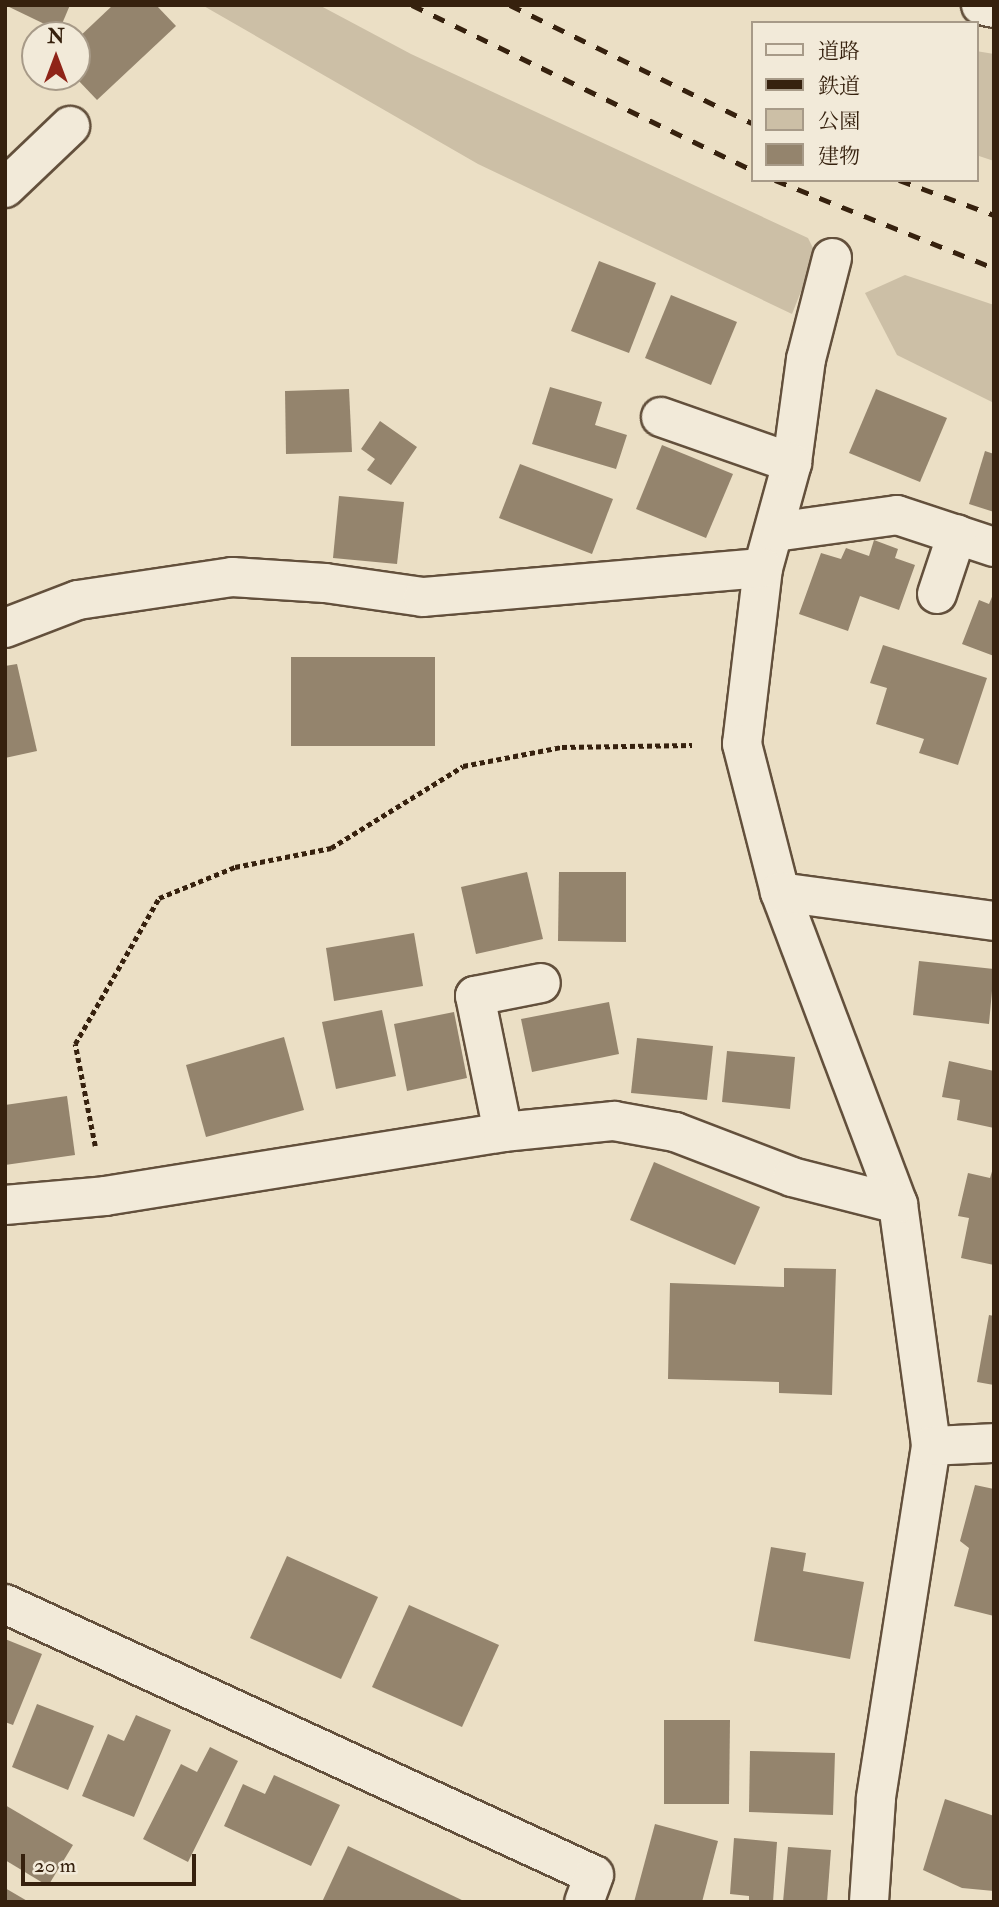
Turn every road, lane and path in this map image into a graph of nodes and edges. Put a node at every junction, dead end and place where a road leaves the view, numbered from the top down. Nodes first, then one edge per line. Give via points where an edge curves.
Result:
1 (981, 5) edge
2 (994, 8) edge
3 (70, 126) dead end
4 (5, 188) edge
5 (832, 258) dead end
6 (661, 418) dead end
7 (792, 463) junction
8 (775, 532) junction
9 (957, 534) junction
10 (994, 547) edge
11 (763, 568) junction
12 (937, 594) dead end
13 (5, 628) edge
14 (742, 744) junction
15 (780, 892) junction
16 (994, 920) edge
17 (541, 983) dead end
18 (503, 1132) junction
19 (105, 1196) junction
20 (898, 1204) junction
21 (5, 1205) edge
22 (994, 1443) edge
23 (931, 1446) junction
24 (5, 1604) edge
25 (584, 1902) edge
26 (869, 1902) edge

1 - 2 street
3 - 4 street
5 - 7 street via 806,359
6 - 7 street
7 - 8 street
8 - 9 street via 897,515
8 - 11 street
9 - 10 street
9 - 12 street
11 - 13 street via 423,597 325,583 232,577 78,600
11 - 14 street
14 - 15 street
14 - 19 path via 562,747 463,766 331,848 235,867 159,898 75,1044
15 - 16 street
15 - 20 street
17 - 18 street via 475,996
18 - 19 street
18 - 20 street via 614,1121 675,1132 792,1177
19 - 21 street
20 - 23 street
22 - 23 street
23 - 26 street via 876,1799
24 - 25 street via 594,1875

